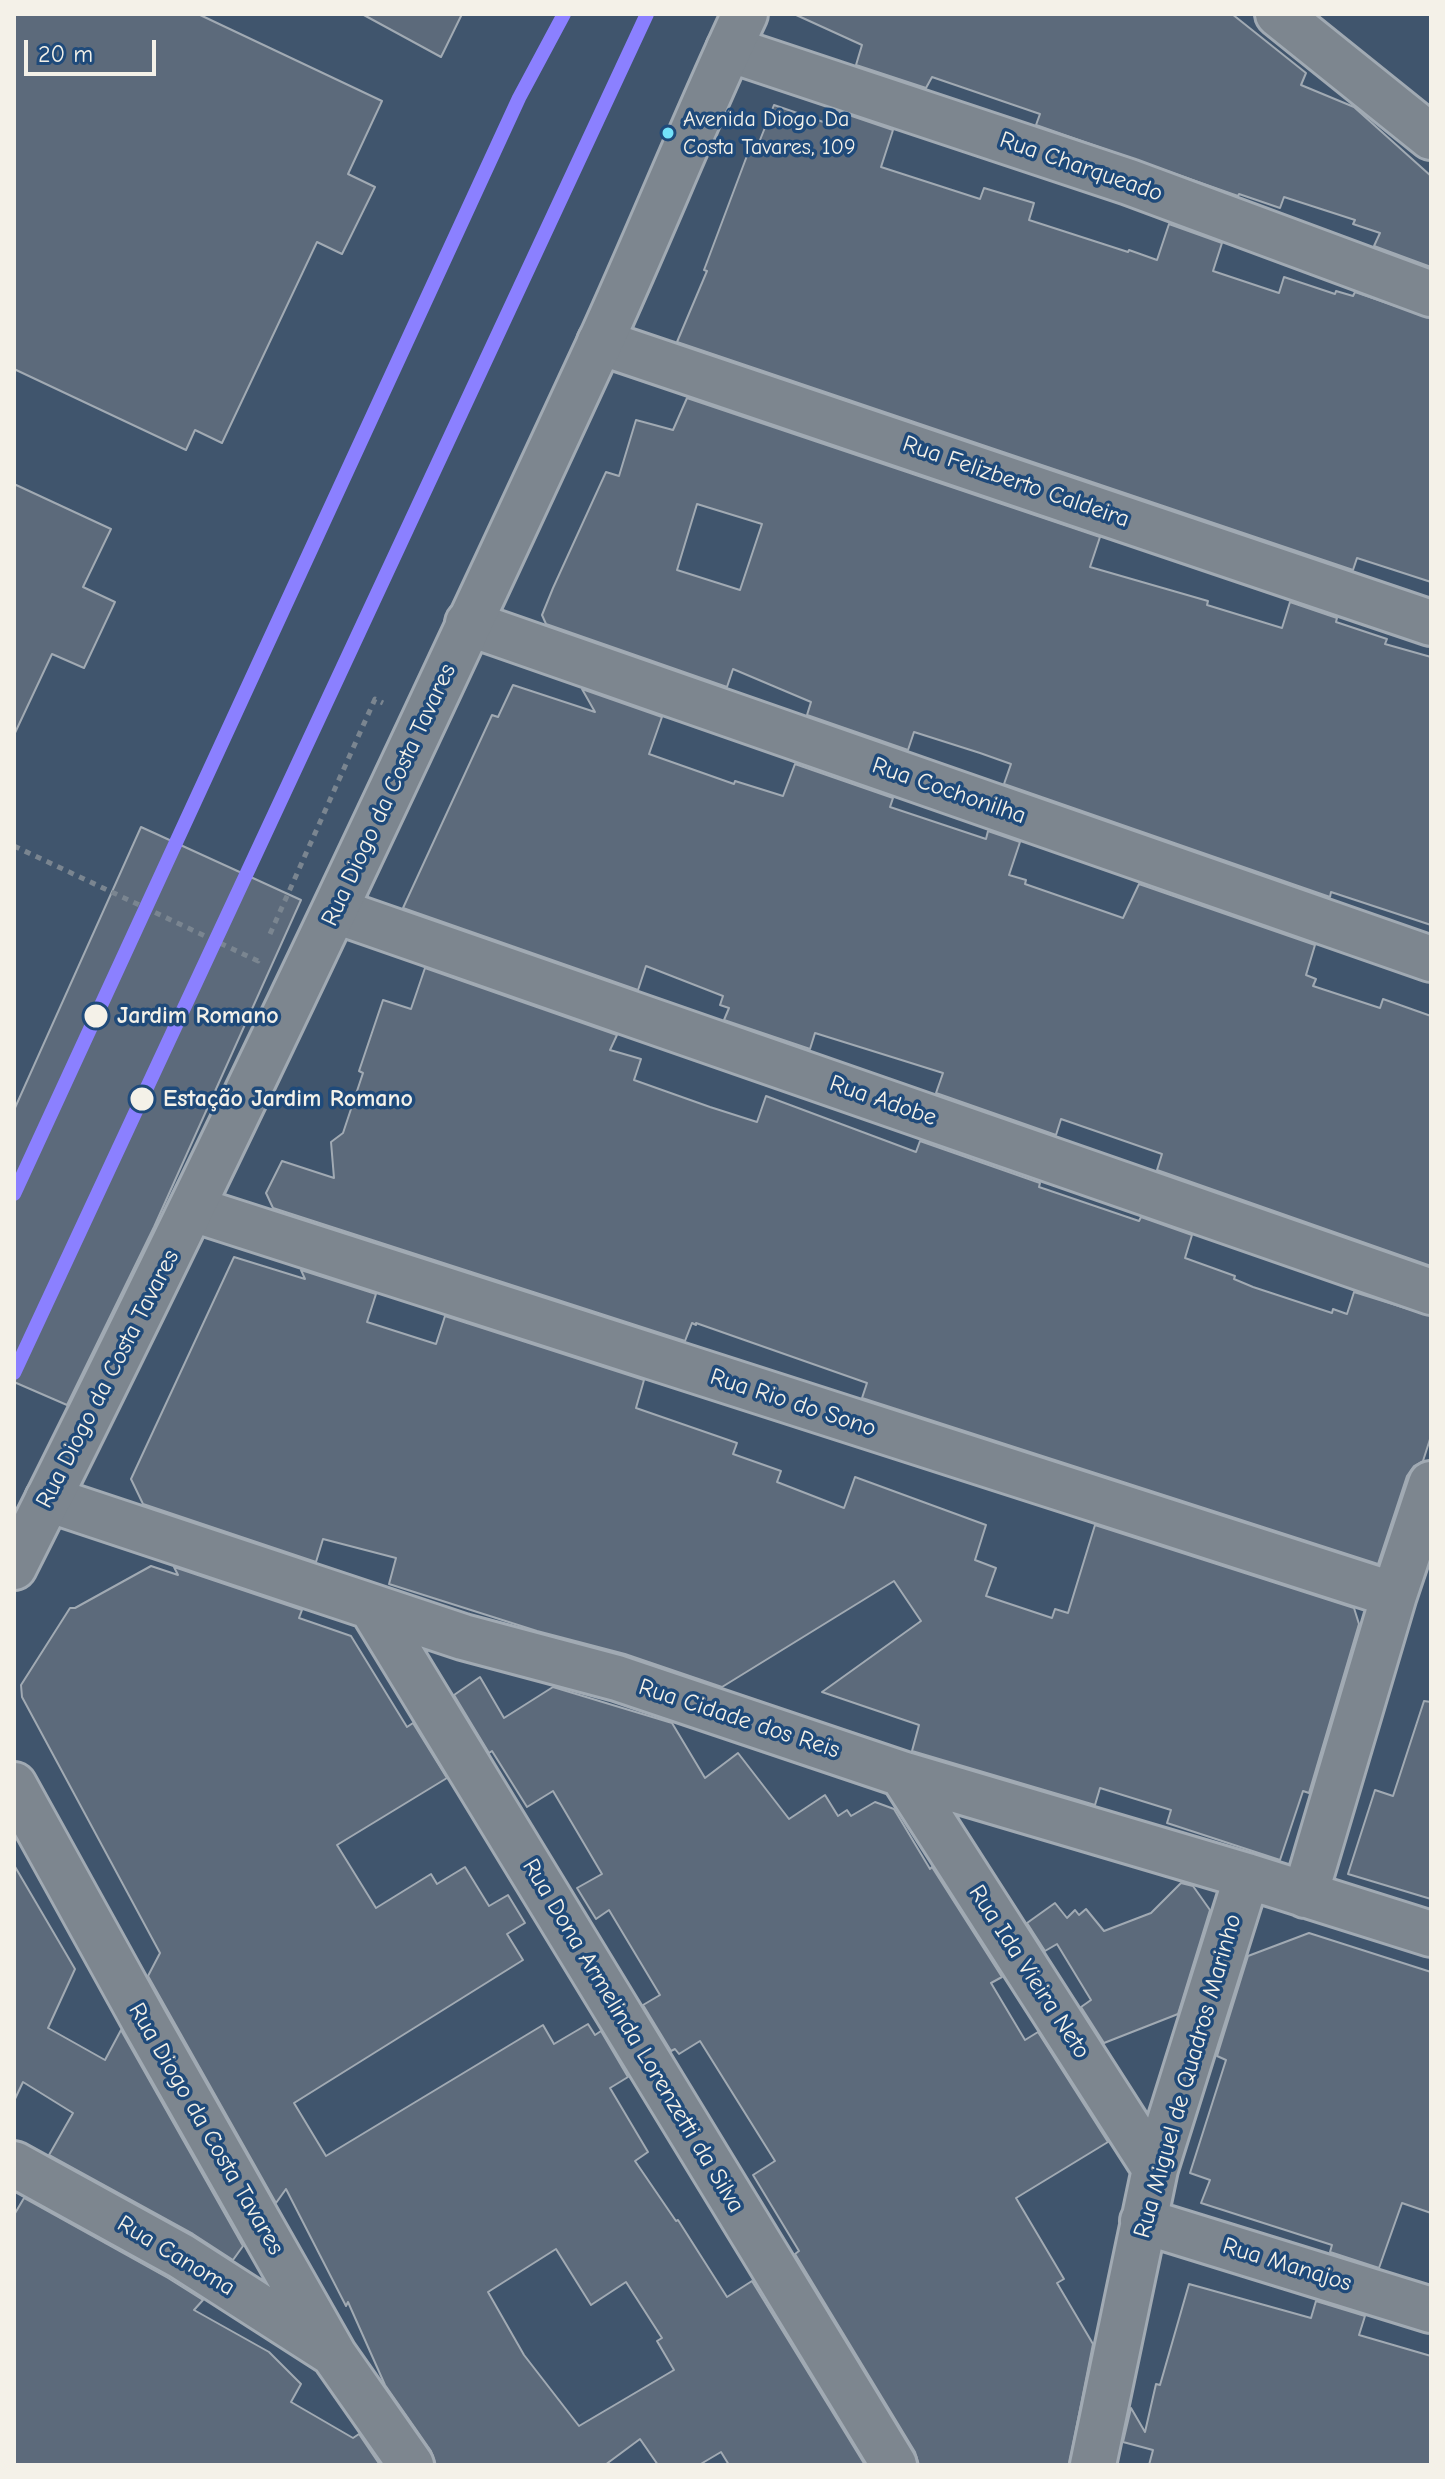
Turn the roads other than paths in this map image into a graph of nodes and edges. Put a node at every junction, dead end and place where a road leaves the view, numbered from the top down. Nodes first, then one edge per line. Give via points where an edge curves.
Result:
1 (1278, 14) edge
2 (737, 32) edge
3 (1431, 137) edge
4 (1431, 294) edge
5 (600, 342) junction
6 (468, 623) junction
7 (1431, 623) edge
8 (336, 911) junction
9 (1431, 959) edge
10 (193, 1209) junction
11 (1431, 1292) edge
12 (1431, 1484) edge
13 (48, 1499) junction
14 (14, 1567) edge
15 (1409, 1587) edge
16 (372, 1608) junction
17 (902, 1774) junction
18 (14, 1785) edge
19 (1247, 1876) junction
20 (1305, 1895) junction
21 (1431, 1934) edge
22 (14, 2164) edge
23 (1155, 2169) junction
24 (1143, 2221) junction
25 (1431, 2310) edge
26 (334, 2355) junction
27 (411, 2465) edge
28 (894, 2465) edge
29 (1093, 2465) edge

1 - 3 street
2 - 4 street, Rua Charqueado
2 - 5 street, Rua Diogo da Costa Tavares
5 - 6 street, Rua Diogo da Costa Tavares
5 - 7 street, Rua Felizberto Caldeira
6 - 8 street, Rua Diogo da Costa Tavares
6 - 9 street, Rua Cochonilha
8 - 10 street, Rua Diogo da Costa Tavares
8 - 11 street, Rua Adobe
10 - 13 street, Rua Diogo da Costa Tavares
10 - 15 street, Rua Rio do Sono
12 - 15 street
13 - 14 street, Rua Diogo da Costa Tavares
13 - 16 street, Rua Cidade dos Reis
15 - 20 street
16 - 17 street, Rua Cidade dos Reis via 617,1678
16 - 28 street, Rua Dona Armelinda Lorenzetti da Silva
17 - 19 street, Rua Cidade dos Reis
17 - 23 street, Rua Ida Vieira Neto
18 - 26 street, Rua Diogo da Costa Tavares
19 - 20 street, Rua Cidade dos Reis
19 - 23 street, Rua Miguel de Quadros Marinho
20 - 21 street, Rua Cidade dos Reis
22 - 26 street, Rua Canoma via 181,2256
23 - 24 street, Rua Miguel de Quadros Marinho
24 - 25 street, Rua Manajos
24 - 29 street, Rua Miguel de Quadros Marinho
26 - 27 street, Rua Diogo da Costa Tavares

